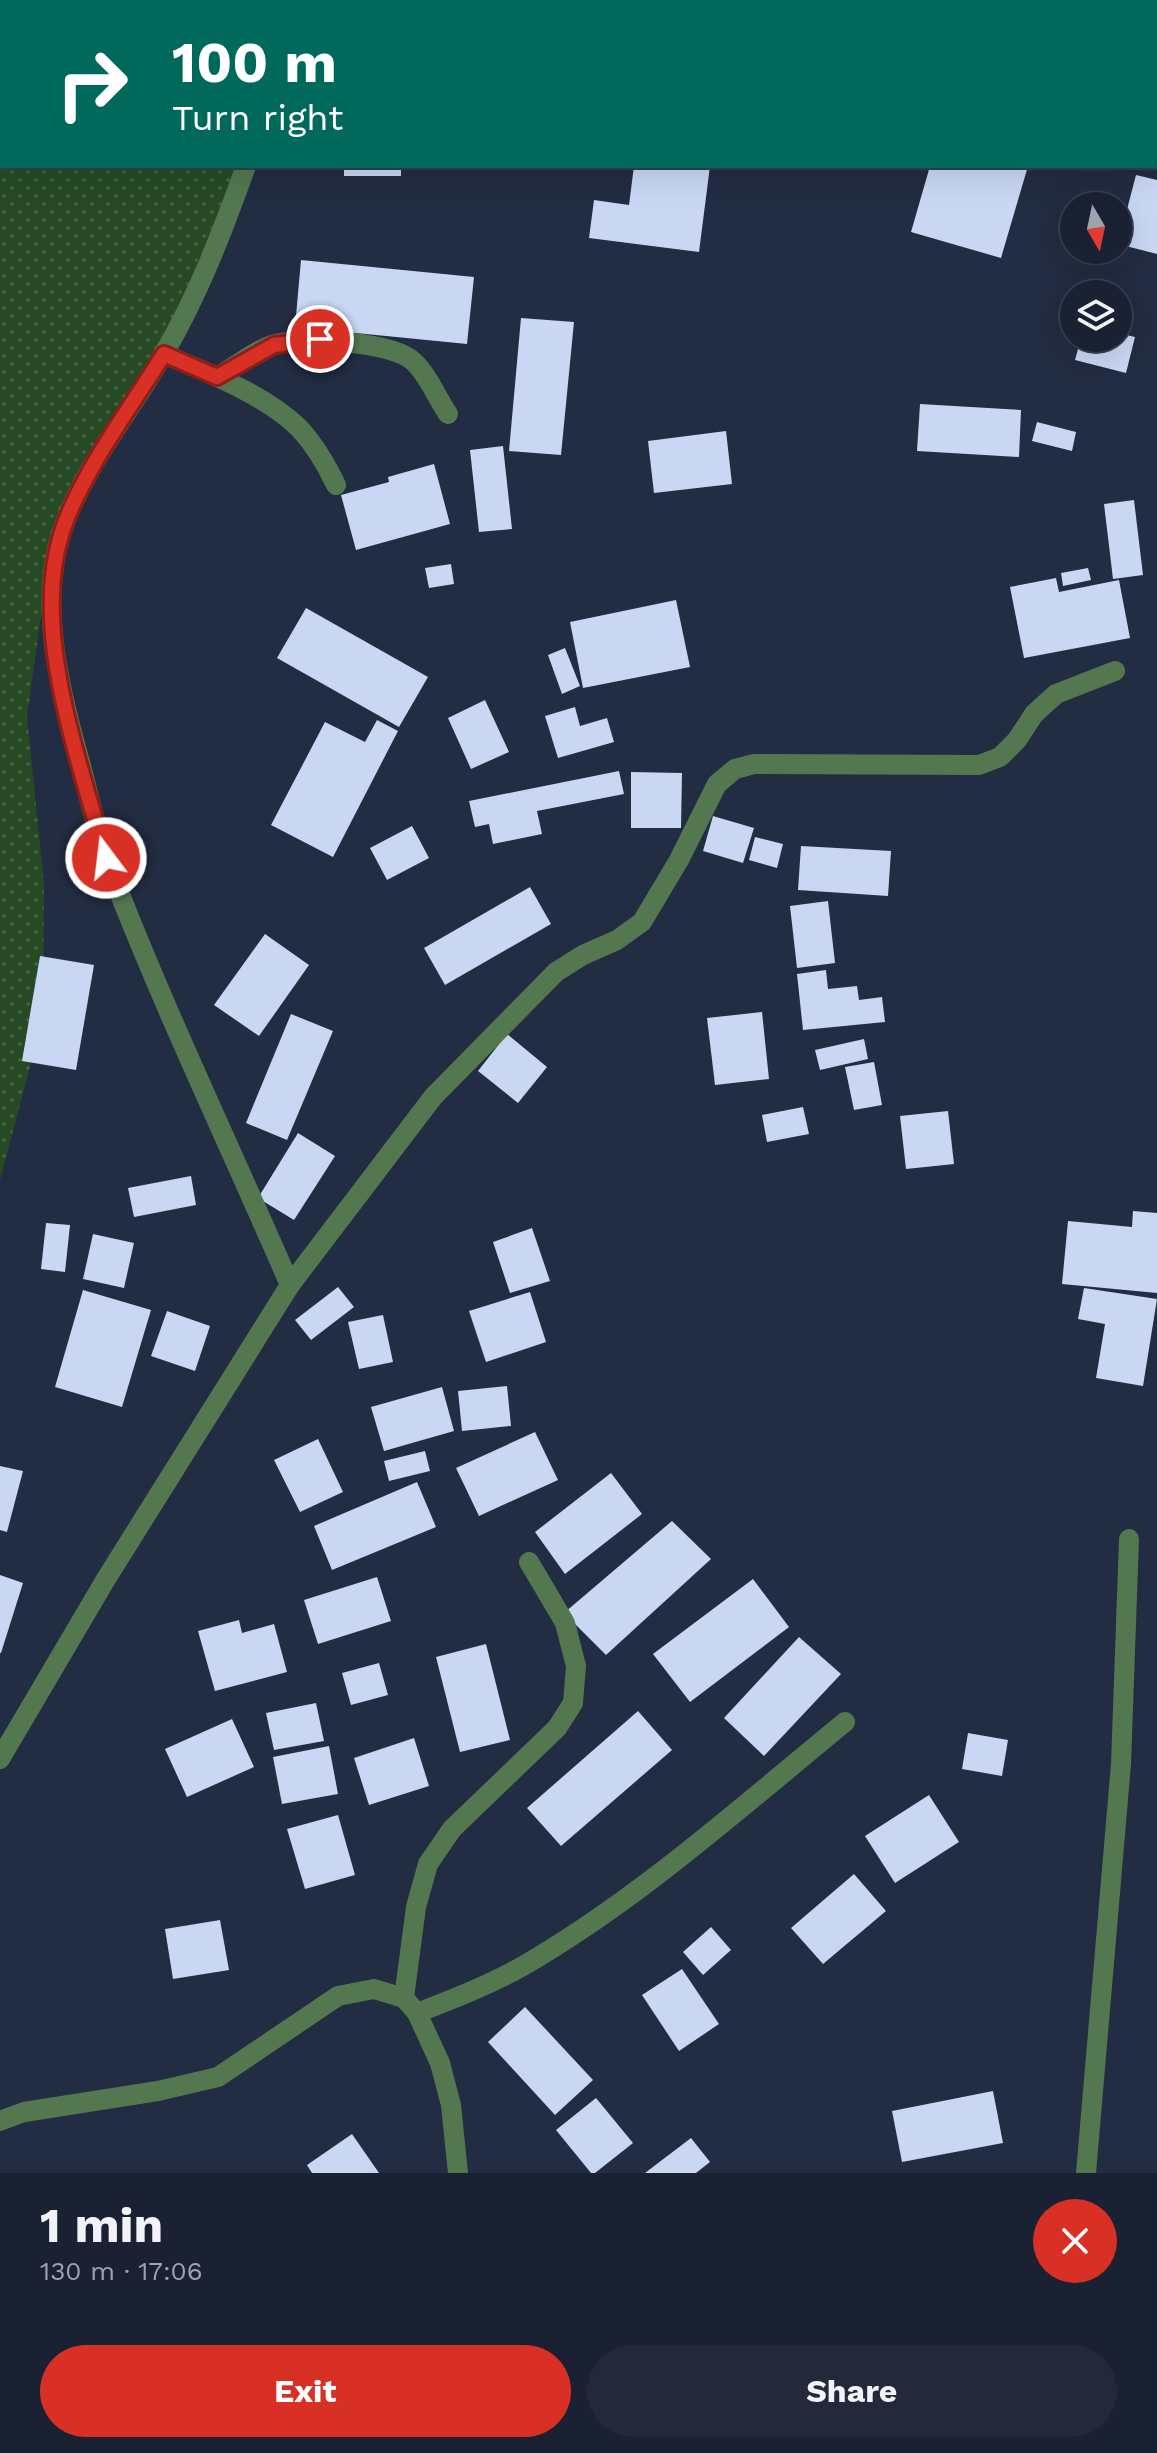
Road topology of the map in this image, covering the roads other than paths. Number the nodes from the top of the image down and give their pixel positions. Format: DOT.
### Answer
graph roads {
  1 [pos="245,168"];
  2 [pos="164,354"];
  3 [pos="217,377"];
  4 [pos="448,414"];
  5 [pos="336,485"];
  6 [pos="1115,671"];
  7 [pos="290,1285"];
  8 [pos="1129,1539"];
  9 [pos="529,1562"];
  10 [pos="845,1722"];
  11 [pos="0,1759"];
  12 [pos="410,2005"];
  13 [pos="0,2121"];
  14 [pos="458,2173"];
  15 [pos="1086,2173"];
  1 -- 2 [label="street"];
  2 -- 3 [label="street"];
  2 -- 7 [label="street"];
  3 -- 4 [label="street"];
  3 -- 5 [label="street"];
  6 -- 7 [label="street"];
  7 -- 11 [label="street"];
  8 -- 15 [label="street"];
  9 -- 12 [label="street"];
  10 -- 12 [label="street"];
  12 -- 13 [label="street"];
  12 -- 14 [label="street"];
}
